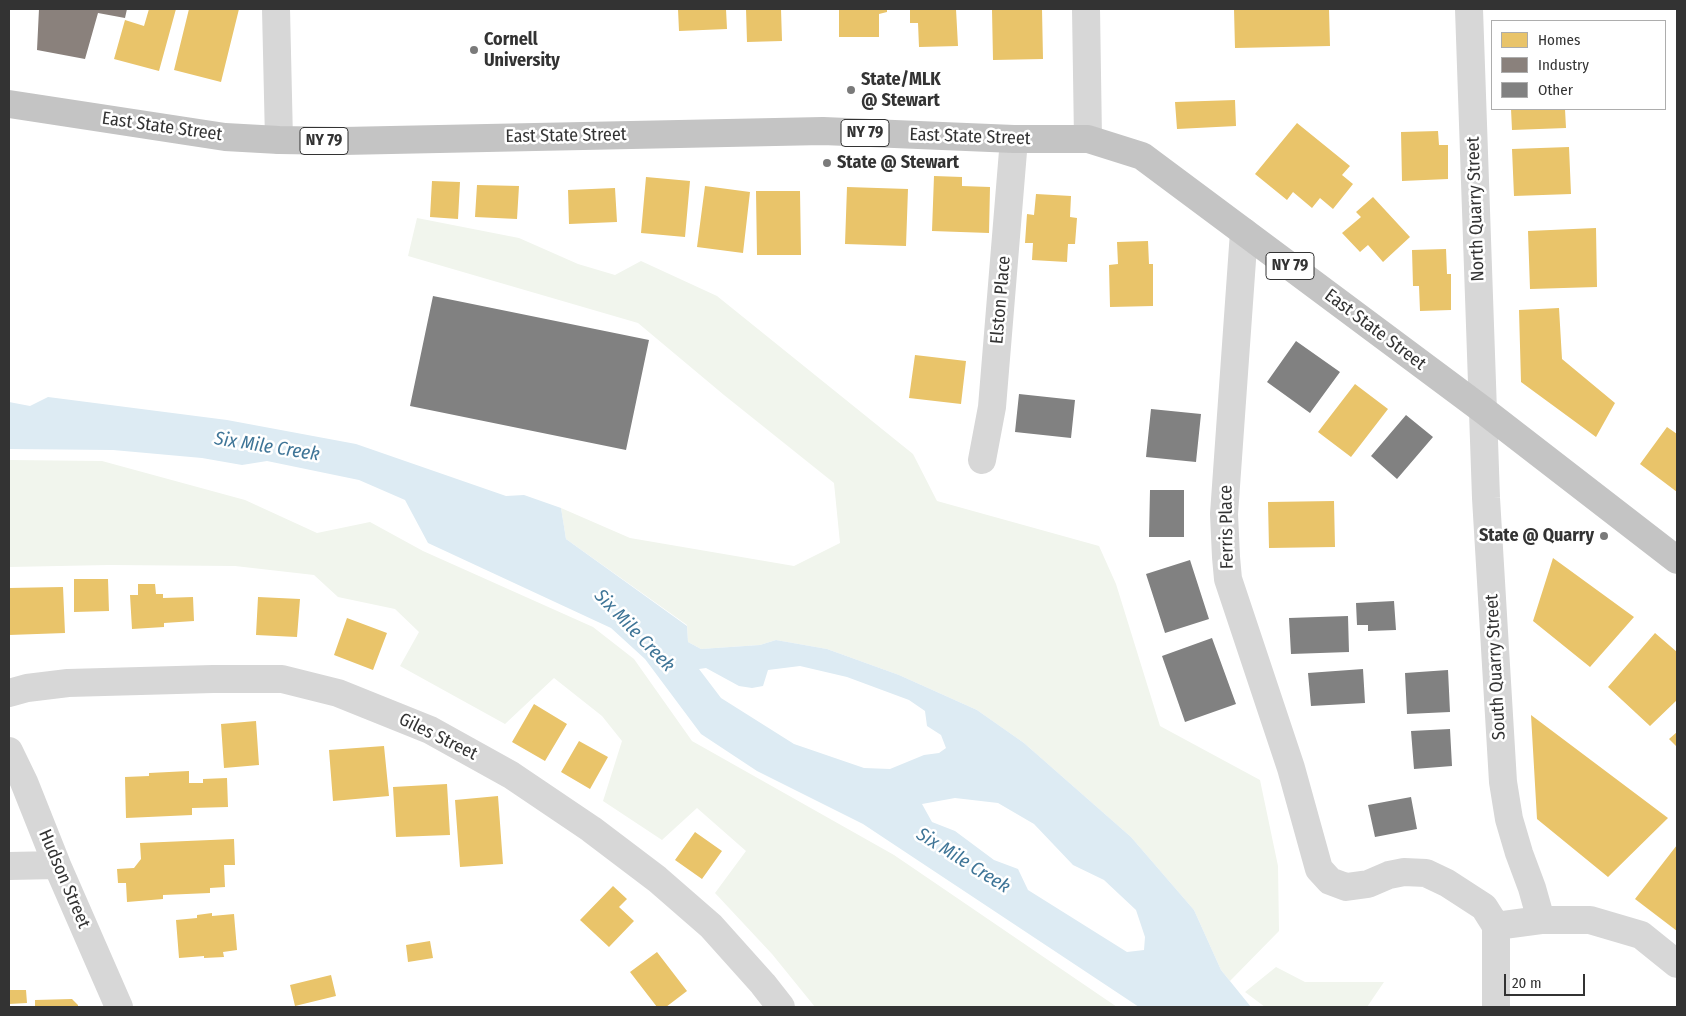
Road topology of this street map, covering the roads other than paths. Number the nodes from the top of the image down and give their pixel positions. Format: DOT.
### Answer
graph roads {
  1 [pos="276,9"];
  2 [pos="1086,9"];
  3 [pos="1469,9"];
  4 [pos="9,104"];
  5 [pos="1014,139"];
  6 [pos="279,140"];
  7 [pos="1088,140"];
  8 [pos="1244,232"];
  9 [pos="1483,410"];
  10 [pos="982,460"];
  11 [pos="1677,560"];
  12 [pos="9,694"];
  13 [pos="9,751"];
  14 [pos="57,864"];
  15 [pos="9,866"];
  16 [pos="1540,920"];
  17 [pos="1496,926"];
  18 [pos="1677,964"];
  19 [pos="119,1007"];
  20 [pos="781,1007"];
  21 [pos="1496,1007"];
  1 -- 6 [label="street"];
  2 -- 7 [label="street"];
  3 -- 9 [label="street, North Quarry Street"];
  4 -- 6 [label="highway, East State Street / NY 79"];
  5 -- 6 [label="highway, East State Street / NY 79"];
  5 -- 7 [label="highway, East State Street / NY 79"];
  5 -- 10 [label="street, Elston Place"];
  7 -- 8 [label="highway, East State Street / NY 79"];
  8 -- 9 [label="highway, East State Street / NY 79"];
  8 -- 17 [label="street, Ferris Place"];
  9 -- 11 [label="highway, East State Street / NY 79"];
  9 -- 16 [label="street, South Quarry Street"];
  12 -- 20 [label="street, Giles Street"];
  13 -- 14 [label="street, Hudson Street"];
  14 -- 15 [label="street"];
  14 -- 19 [label="street, Hudson Street"];
  16 -- 17 [label="street"];
  16 -- 18 [label="street"];
  17 -- 21 [label="street"];
}
